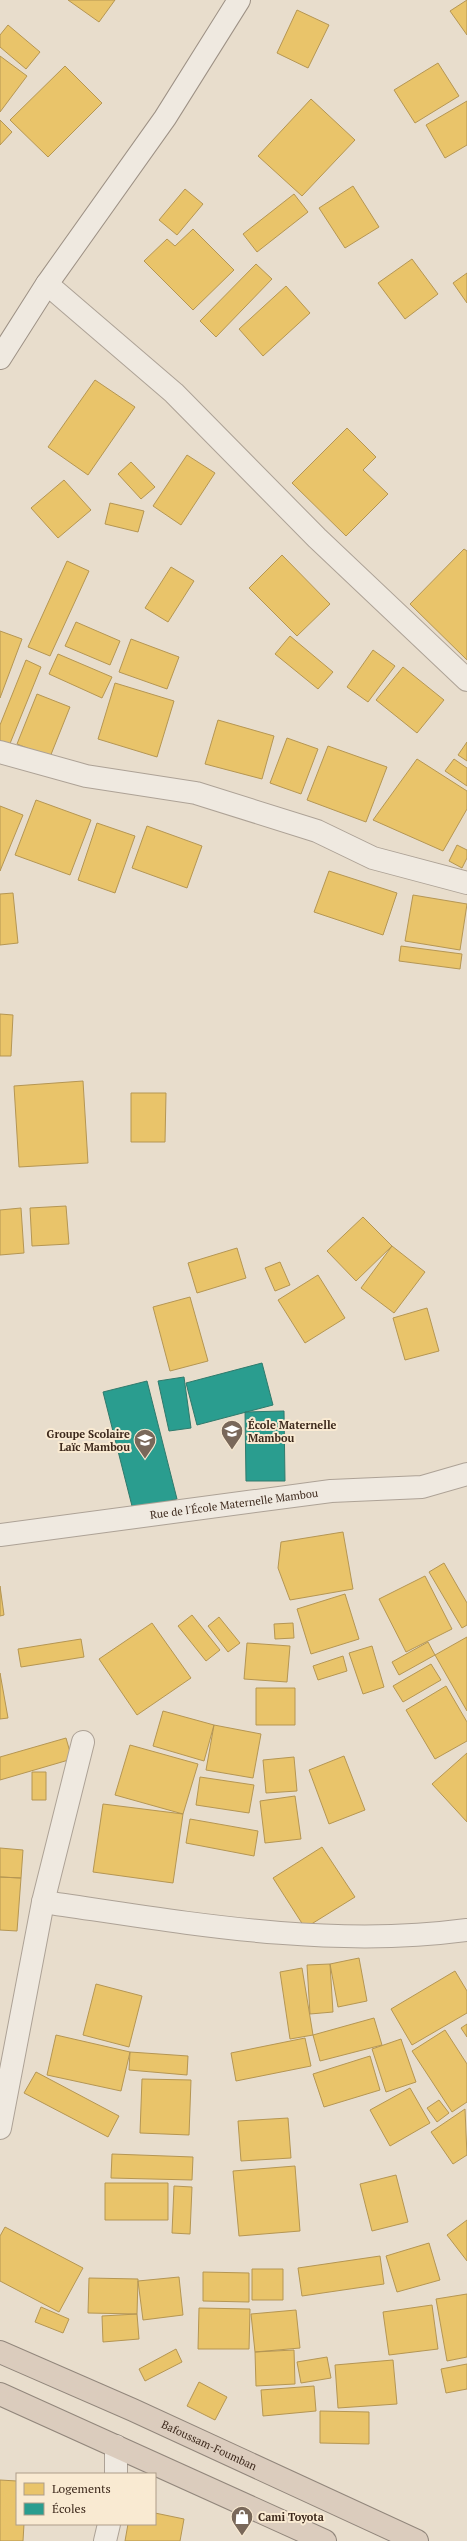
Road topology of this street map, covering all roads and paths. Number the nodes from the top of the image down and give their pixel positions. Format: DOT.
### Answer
graph roads {
  1 [pos="239,0"];
  2 [pos="47,284"];
  3 [pos="0,358"];
  4 [pos="467,680"];
  5 [pos="0,752"];
  6 [pos="467,883"];
  7 [pos="467,1474"];
  8 [pos="0,1535"];
  9 [pos="83,1742"];
  10 [pos="43,1902"];
  11 [pos="467,1930"];
  12 [pos="0,2128"];
  13 [pos="0,2352"];
  14 [pos="0,2394"];
  15 [pos="116,2446"];
  16 [pos="116,2473"];
  17 [pos="108,2525"];
  18 [pos="105,2541"];
  19 [pos="325,2541"];
  20 [pos="417,2541"];
  1 -- 2 [label="street"];
  2 -- 3 [label="street"];
  2 -- 4 [label="street"];
  5 -- 6 [label="street"];
  7 -- 8 [label="street, Rue de l'École Maternelle Mambou"];
  9 -- 10 [label="street"];
  10 -- 11 [label="street"];
  10 -- 12 [label="street"];
  13 -- 20 [label="highway, Bafoussam-Foumban"];
  14 -- 15 [label="highway"];
  15 -- 16 [label="street"];
  15 -- 19 [label="highway"];
  17 -- 18 [label="street"];
}
